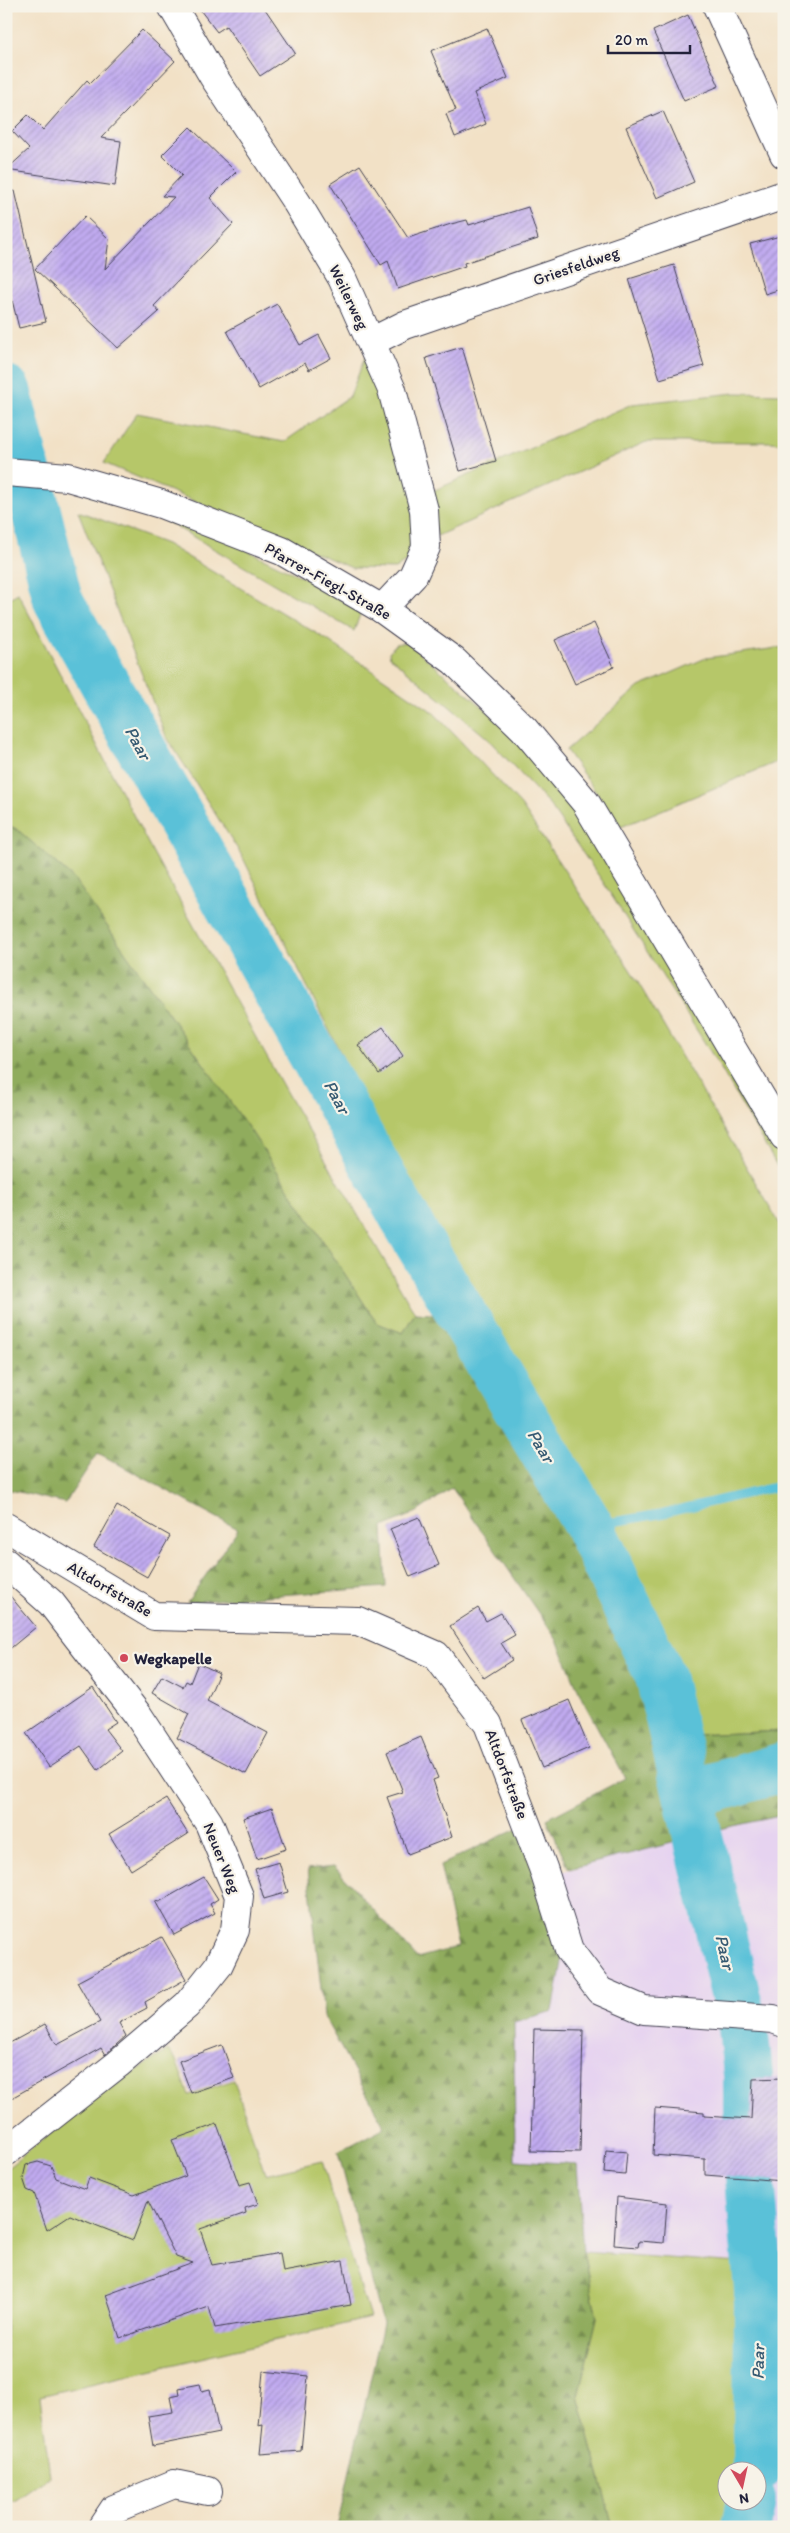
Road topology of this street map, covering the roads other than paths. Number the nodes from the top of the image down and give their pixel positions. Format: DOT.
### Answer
graph roads {
  1 [pos="172,6"];
  2 [pos="716,6"];
  3 [pos="784,154"];
  4 [pos="784,195"];
  5 [pos="371,342"];
  6 [pos="6,472"];
  7 [pos="382,609"];
  8 [pos="784,1136"];
  9 [pos="17,1534"];
  10 [pos="6,1563"];
  11 [pos="778,2021"];
  12 [pos="6,2152"];
  13 [pos="208,2491"];
  14 [pos="102,2527"];
  1 -- 5 [label="street, Weilerweg"];
  2 -- 3 [label="street"];
  4 -- 5 [label="street, Griesfeldweg"];
  5 -- 7 [label="street, Weilerweg"];
  6 -- 7 [label="street, Pfarrer-Fiegl-Straße"];
  7 -- 8 [label="street, Pfarrer-Fiegl-Straße"];
  9 -- 11 [label="street, Altdorfstraße"];
  10 -- 12 [label="street, Neuer Weg"];
  13 -- 14 [label="street"];
}
